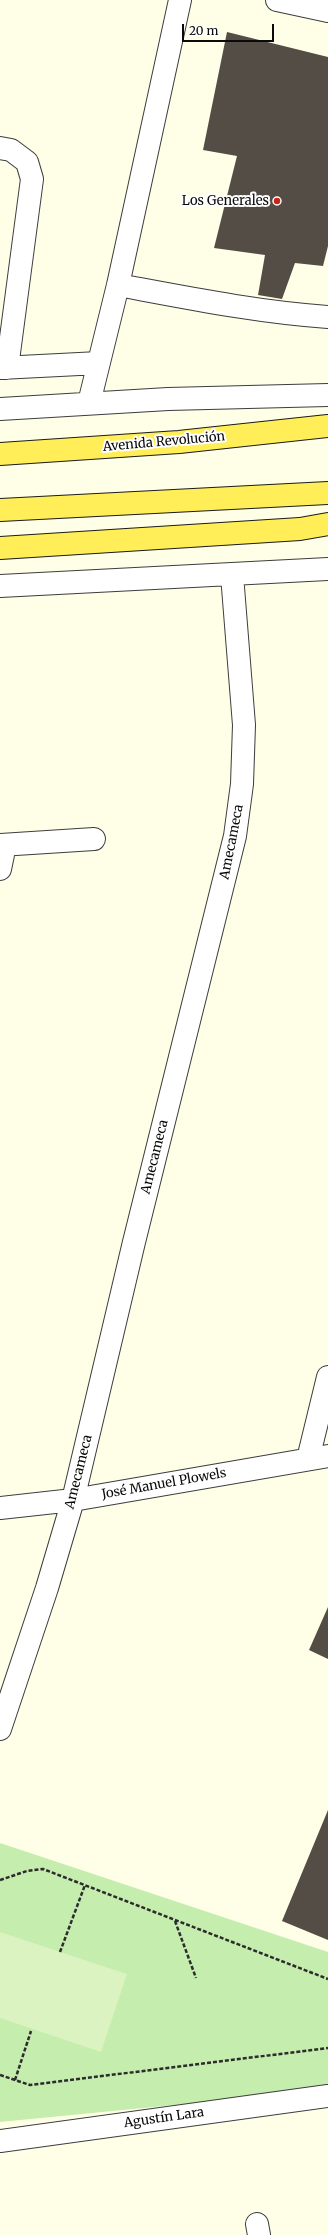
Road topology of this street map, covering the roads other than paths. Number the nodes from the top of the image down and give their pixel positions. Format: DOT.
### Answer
graph roads {
  1 [pos="180,0"];
  2 [pos="291,1"];
  3 [pos="328,11"];
  4 [pos="0,148"];
  5 [pos="118,285"];
  6 [pos="328,317"];
  7 [pos="99,363"];
  8 [pos="3,368"];
  9 [pos="328,395"];
  10 [pos="89,403"];
  11 [pos="0,409"];
  12 [pos="328,426"];
  13 [pos="0,454"];
  14 [pos="328,493"];
  15 [pos="0,510"];
  16 [pos="328,524"];
  17 [pos="0,548"];
  18 [pos="328,569"];
  19 [pos="232,575"];
  20 [pos="0,586"];
  21 [pos="94,839"];
  22 [pos="3,845"];
  23 [pos="0,869"];
  24 [pos="328,1377"];
  25 [pos="318,1457"];
  26 [pos="73,1500"];
  27 [pos="0,1508"];
  28 [pos="0,1729"];
  29 [pos="328,2096"];
  30 [pos="0,2141"];
  1 -- 5 [label="street"];
  2 -- 3 [label="street"];
  4 -- 8 [label="street"];
  5 -- 6 [label="street"];
  5 -- 7 [label="street"];
  7 -- 8 [label="street"];
  7 -- 10 [label="street"];
  9 -- 10 [label="street"];
  10 -- 11 [label="street"];
  12 -- 13 [label="main road, Avenida Revolución"];
  14 -- 15 [label="main road"];
  16 -- 17 [label="main road"];
  18 -- 19 [label="street"];
  19 -- 20 [label="street"];
  19 -- 26 [label="street, Amecameca"];
  21 -- 22 [label="street"];
  22 -- 23 [label="street"];
  24 -- 25 [label="street"];
  25 -- 26 [label="street, José Manuel Plowels"];
  26 -- 27 [label="street, José Manuel Plowels"];
  26 -- 28 [label="street, Amecameca"];
  29 -- 30 [label="street, Agustín Lara"];
}
